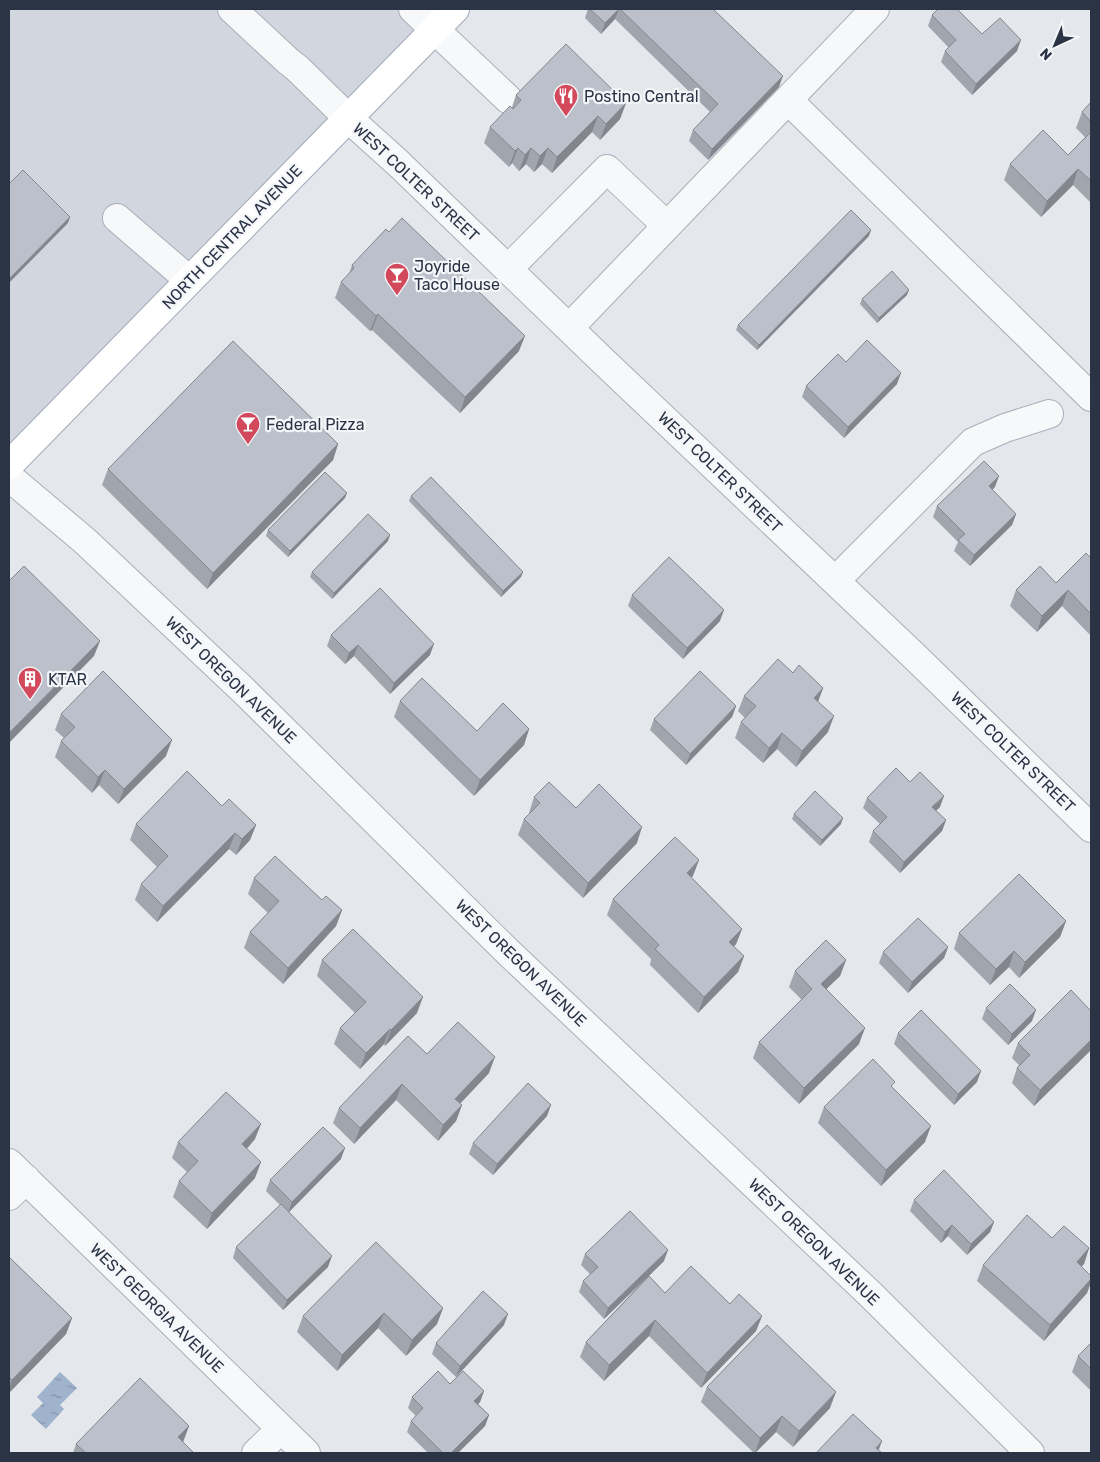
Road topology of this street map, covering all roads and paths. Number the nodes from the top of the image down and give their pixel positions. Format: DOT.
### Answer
graph roads {
  1 [pos="232,9"];
  2 [pos="413,9"];
  3 [pos="455,9"];
  4 [pos="874,9"];
  5 [pos="435,29"];
  6 [pos="508,99"];
  7 [pos="788,100"];
  8 [pos="348,118"];
  9 [pos="117,218"];
  10 [pos="667,226"];
  11 [pos="508,269"];
  12 [pos="189,280"];
  13 [pos="569,328"];
  14 [pos="1091,397"];
  15 [pos="1049,414"];
  16 [pos="9,465"];
  17 [pos="9,477"];
  18 [pos="835,581"];
  19 [pos="1091,828"];
  20 [pos="14,1180"];
  21 [pos="281,1429"];
  22 [pos="256,1453"];
  23 [pos="306,1453"];
  24 [pos="1030,1453"];
  1 -- 8 [label="street, WEST COLTER STREET"];
  2 -- 5 [label="street"];
  3 -- 5 [label="main road, NORTH CENTRAL AVENUE"];
  4 -- 7 [label="street"];
  5 -- 6 [label="street"];
  5 -- 8 [label="main road, NORTH CENTRAL AVENUE"];
  7 -- 10 [label="street"];
  7 -- 14 [label="street"];
  8 -- 11 [label="street, WEST COLTER STREET"];
  8 -- 12 [label="main road, NORTH CENTRAL AVENUE"];
  9 -- 12 [label="street"];
  10 -- 11 [label="street"];
  10 -- 13 [label="street"];
  11 -- 13 [label="street, WEST COLTER STREET"];
  12 -- 16 [label="main road, NORTH CENTRAL AVENUE"];
  13 -- 18 [label="street, WEST COLTER STREET"];
  15 -- 18 [label="street"];
  17 -- 24 [label="street, WEST OREGON AVENUE"];
  18 -- 19 [label="street, WEST COLTER STREET"];
  20 -- 21 [label="street, WEST GEORGIA AVENUE"];
  21 -- 22 [label="street"];
  21 -- 23 [label="street, WEST GEORGIA AVENUE"];
}
